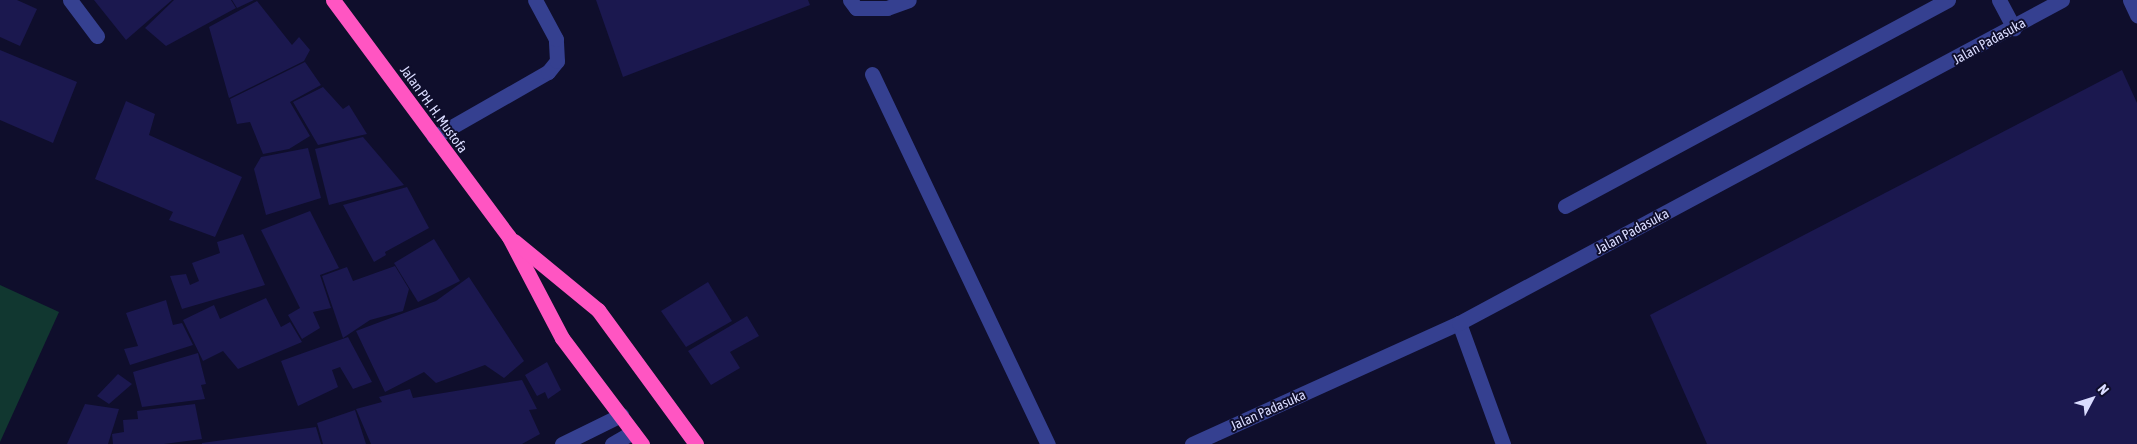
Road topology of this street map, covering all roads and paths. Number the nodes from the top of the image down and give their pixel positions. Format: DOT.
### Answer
graph roads {
  1 [pos="70,0"];
  2 [pos="333,0"];
  3 [pos="535,0"];
  4 [pos="850,0"];
  5 [pos="909,0"];
  6 [pos="1948,0"];
  7 [pos="2130,0"];
  8 [pos="2056,1"];
  9 [pos="2000,3"];
  10 [pos="2137,15"];
  11 [pos="2014,28"];
  12 [pos="97,36"];
  13 [pos="872,74"];
  14 [pos="434,138"];
  15 [pos="1565,206"];
  16 [pos="509,237"];
  17 [pos="1459,323"];
  18 [pos="621,415"];
  19 [pos="638,438"];
  20 [pos="562,444"];
  21 [pos="612,444"];
  22 [pos="696,444"];
  23 [pos="1048,444"];
  24 [pos="1192,444"];
  25 [pos="1503,444"];
  1 -- 12 [label="street"];
  2 -- 14 [label="highway, Jalan PH. H. Mustofa"];
  3 -- 14 [label="street"];
  4 -- 5 [label="street"];
  6 -- 15 [label="street"];
  7 -- 10 [label="street"];
  8 -- 11 [label="street, Jalan Padasuka"];
  9 -- 11 [label="street"];
  11 -- 17 [label="street, Jalan Padasuka"];
  13 -- 23 [label="street"];
  14 -- 16 [label="highway, Jalan PH. H. Mustofa"];
  16 -- 18 [label="highway, Jalan PH. H. Mustofa"];
  16 -- 22 [label="highway, Jalan PH. H. Mustofa"];
  17 -- 24 [label="street, Jalan Padasuka"];
  17 -- 25 [label="street"];
  18 -- 19 [label="highway, Jalan PH. H. Mustofa"];
  18 -- 20 [label="street"];
  19 -- 21 [label="street"];
}
